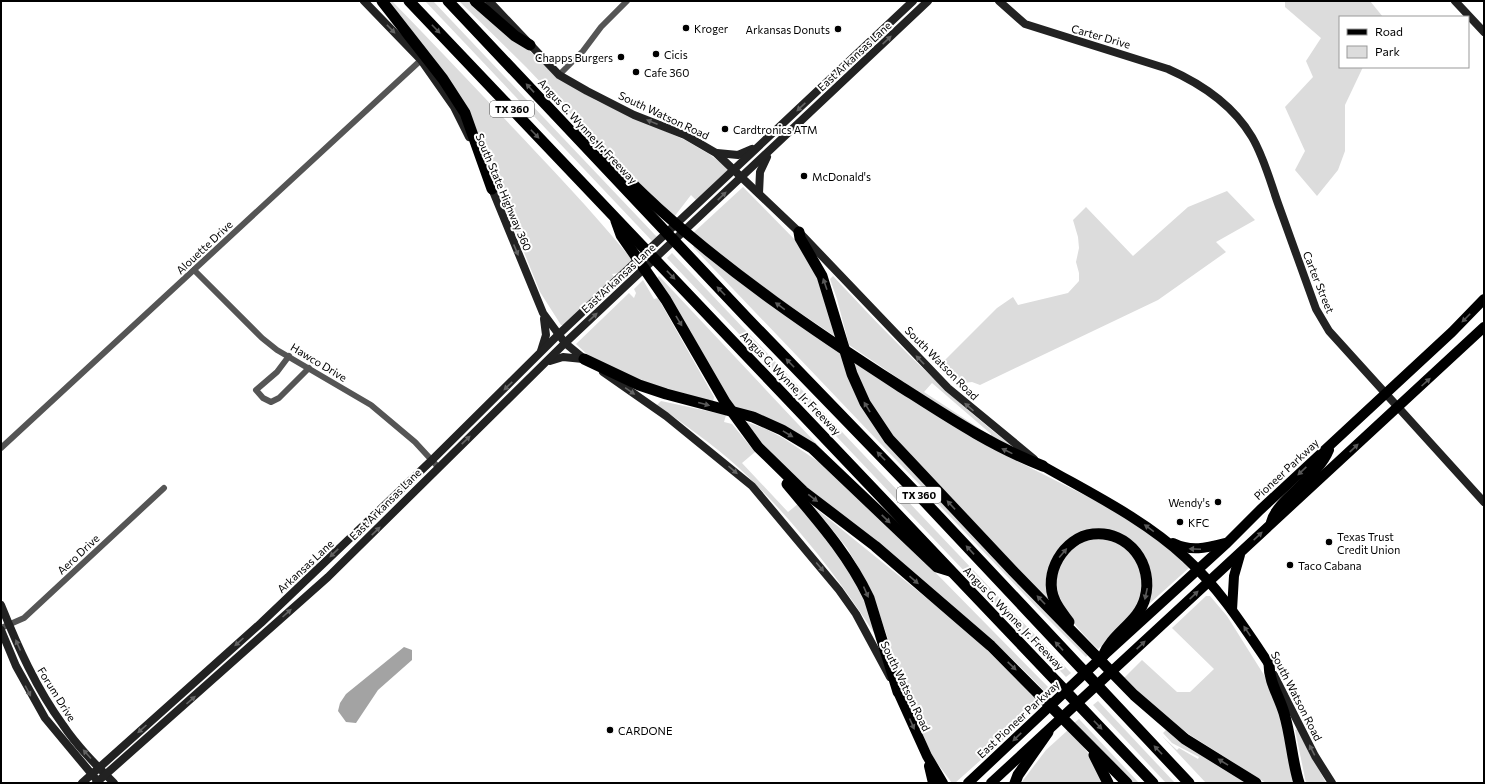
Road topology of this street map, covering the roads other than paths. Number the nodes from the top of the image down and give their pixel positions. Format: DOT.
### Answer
graph roads {
  1 [pos="364,1"];
  2 [pos="382,1"];
  3 [pos="409,1"];
  4 [pos="448,1"];
  5 [pos="475,1"];
  6 [pos="489,1"];
  7 [pos="627,1"];
  8 [pos="914,1"];
  9 [pos="928,1"];
  10 [pos="1000,1"];
  11 [pos="1455,1"];
  12 [pos="1484,32"];
  13 [pos="530,45"];
  14 [pos="420,60"];
  15 [pos="559,75"];
  16 [pos="1201,86"];
  17 [pos="566,127"];
  18 [pos="761,144"];
  19 [pos="773,148"];
  20 [pos="716,153"];
  21 [pos="734,169"];
  22 [pos="742,177"];
  23 [pos="492,189"];
  24 [pos="759,193"];
  25 [pos="615,217"];
  26 [pos="799,232"];
  27 [pos="194,270"];
  28 [pos="1484,299"];
  29 [pos="543,313"];
  30 [pos="1484,327"];
  31 [pos="558,335"];
  32 [pos="565,343"];
  33 [pos="289,356"];
  34 [pos="536,359"];
  35 [pos="584,359"];
  36 [pos="309,368"];
  37 [pos="540,369"];
  38 [pos="1385,394"];
  39 [pos="1397,408"];
  40 [pos="1331,444"];
  41 [pos="1,448"];
  42 [pos="432,460"];
  43 [pos="773,463"];
  44 [pos="1043,466"];
  45 [pos="438,467"];
  46 [pos="164,488"];
  47 [pos="1484,502"];
  48 [pos="1270,525"];
  49 [pos="1164,539"];
  50 [pos="1227,543"];
  51 [pos="1241,552"];
  52 [pos="1198,570"];
  53 [pos="952,572"];
  54 [pos="328,577"];
  55 [pos="1209,582"];
  56 [pos="1,605"];
  57 [pos="1232,610"];
  58 [pos="4,628"];
  59 [pos="1077,638"];
  60 [pos="1103,656"];
  61 [pos="1268,664"];
  62 [pos="898,692"];
  63 [pos="1048,732"];
  64 [pos="1087,742"];
  65 [pos="927,756"];
  66 [pos="99,768"];
  67 [pos="92,774"];
  68 [pos="106,774"];
  69 [pos="1187,780"];
  70 [pos="98,782"];
  71 [pos="82,783"];
  72 [pos="114,783"];
  73 [pos="933,783"];
  74 [pos="943,783"];
  75 [pos="968,783"];
  76 [pos="992,783"];
  77 [pos="1015,783"];
  78 [pos="1108,783"];
  79 [pos="1127,783"];
  80 [pos="1153,783"];
  81 [pos="1198,783"];
  82 [pos="1256,783"];
  83 [pos="1299,783"];
  84 [pos="1332,783"];
  1 -- 14 [label="main road, South State Highway 360, one-way"];
  2 -- 23 [label="highway"];
  3 -- 25 [label="highway, Angus G. Wynne, Jr. Freeway / TX 360, one-way"];
  17 -- 4 [label="highway, Angus G. Wynne, Jr. Freeway / TX 360, one-way"];
  5 -- 13 [label="highway"];
  6 -- 13 [label="main road, South Watson Road"];
  7 -- 15 [label="street"];
  8 -- 18 [label="main road, East Arkansas Lane, one-way"];
  19 -- 9 [label="main road, East Arkansas Lane, one-way"];
  10 -- 16 [label="main road, Carter Drive"];
  11 -- 12 [label="main road"];
  13 -- 15 [label="main road, South Watson Road"];
  14 -- 23 [label="main road, South State Highway 360"];
  14 -- 27 [label="street, Alouette Drive"];
  20 -- 15 [label="main road, South Watson Road, one-way"];
  16 -- 38 [label="main road, Carter Street"];
  44 -- 17 [label="highway, one-way"];
  69 -- 17 [label="highway, Angus G. Wynne, Jr. Freeway / TX 360, one-way"];
  18 -- 20 [label="main road"];
  18 -- 21 [label="main road, East Arkansas Lane"];
  19 -- 22 [label="main road, East Arkansas Lane"];
  19 -- 24 [label="main road"];
  20 -- 21 [label="main road, South Watson Road"];
  21 -- 22 [label="main road, South Watson Road"];
  21 -- 31 [label="main road, East Arkansas Lane"];
  22 -- 24 [label="main road, South Watson Road"];
  32 -- 22 [label="main road, East Arkansas Lane, one-way"];
  23 -- 29 [label="main road, South State Highway 360, one-way"];
  24 -- 26 [label="main road, South Watson Road"];
  25 -- 43 [label="highway, one-way"];
  25 -- 53 [label="highway, Angus G. Wynne, Jr. Freeway / TX 360, one-way"];
  44 -- 26 [label="main road, South Watson Road, one-way"];
  59 -- 26 [label="highway, one-way"];
  27 -- 33 [label="street, Hawco Drive"];
  27 -- 41 [label="street, Alouette Drive"];
  28 -- 38 [label="main road, Pioneer Parkway, one-way"];
  29 -- 31 [label="main road, South State Highway 360"];
  29 -- 34 [label="main road"];
  39 -- 30 [label="main road, one-way"];
  31 -- 32 [label="main road, South State Highway 360"];
  31 -- 34 [label="main road, East Arkansas Lane"];
  32 -- 35 [label="main road, South Watson Road"];
  32 -- 37 [label="main road, East Arkansas Lane"];
  33 -- 36 [label="street, Hawco Drive"];
  33 -- 36 [label="street"];
  34 -- 42 [label="main road, Arkansas Lane, one-way"];
  35 -- 37 [label="main road"];
  35 -- 53 [label="highway, one-way"];
  35 -- 62 [label="main road, South Watson Road, one-way"];
  36 -- 42 [label="street, Hawco Drive"];
  45 -- 37 [label="main road, East Arkansas Lane, one-way"];
  38 -- 39 [label="main road, Carter Street"];
  38 -- 40 [label="main road, Pioneer Parkway"];
  39 -- 47 [label="main road, Carter Street"];
  48 -- 39 [label="main road, one-way"];
  40 -- 48 [label="main road"];
  40 -- 50 [label="main road, Pioneer Parkway, one-way"];
  42 -- 45 [label="street, Hawco Drive"];
  42 -- 66 [label="main road, Arkansas Lane, one-way"];
  43 -- 62 [label="highway, one-way"];
  43 -- 64 [label="highway, one-way"];
  49 -- 44 [label="main road, South Watson Road, one-way"];
  54 -- 45 [label="main road, East Arkansas Lane, one-way"];
  46 -- 58 [label="street, Aero Drive"];
  51 -- 48 [label="main road, one-way"];
  50 -- 49 [label="main road, one-way"];
  49 -- 52 [label="main road, South Watson Road"];
  50 -- 52 [label="main road, Pioneer Parkway"];
  51 -- 55 [label="main road"];
  51 -- 57 [label="main road"];
  52 -- 55 [label="main road, South Watson Road"];
  52 -- 60 [label="main road, Pioneer Parkway"];
  53 -- 80 [label="highway, Angus G. Wynne, Jr. Freeway / TX 360, one-way"];
  68 -- 54 [label="main road, Arkansas Lane, one-way"];
  55 -- 57 [label="main road, South Watson Road"];
  63 -- 55 [label="main road, one-way"];
  56 -- 58 [label="main road, Forum Drive"];
  61 -- 57 [label="main road, South Watson Road, one-way"];
  66 -- 58 [label="main road, Forum Drive, one-way"];
  58 -- 67 [label="main road, Forum Drive, one-way"];
  59 -- 60 [label="highway, one-way"];
  82 -- 59 [label="highway, one-way"];
  60 -- 75 [label="main road, East Pioneer Parkway, one-way"];
  61 -- 83 [label="highway"];
  84 -- 61 [label="main road, South Watson Road, one-way"];
  62 -- 65 [label="main road, South Watson Road, one-way"];
  63 -- 76 [label="main road"];
  63 -- 77 [label="highway"];
  64 -- 78 [label="highway"];
  64 -- 79 [label="highway"];
  65 -- 73 [label="main road"];
  65 -- 74 [label="main road, South Watson Road"];
  66 -- 67 [label="main road, Arkansas Lane"];
  66 -- 68 [label="main road, Forum Drive"];
  67 -- 70 [label="main road, Forum Drive"];
  67 -- 71 [label="main road, Arkansas Lane"];
  68 -- 70 [label="main road, Arkansas Lane"];
  68 -- 72 [label="main road, Forum Drive"];
  69 -- 81 [label="highway"];
}
